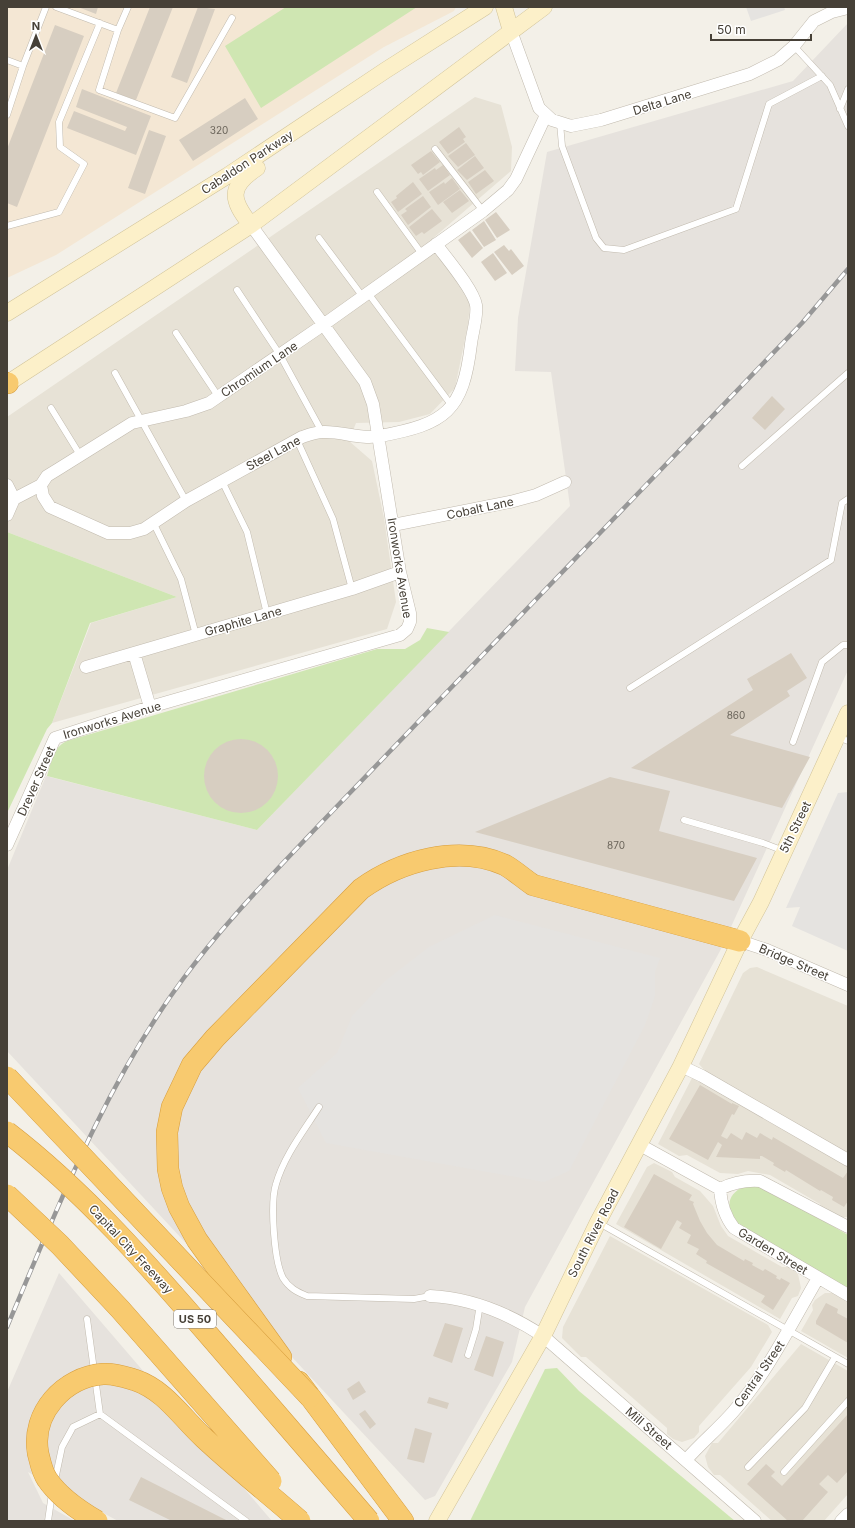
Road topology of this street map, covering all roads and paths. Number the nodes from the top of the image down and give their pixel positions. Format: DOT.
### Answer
graph roads {
  1 [pos="46,7"];
  2 [pos="56,7"];
  3 [pos="128,7"];
  4 [pos="485,7"];
  5 [pos="504,7"];
  6 [pos="544,7"];
  7 [pos="848,8"];
  8 [pos="833,10"];
  9 [pos="232,18"];
  10 [pos="100,23"];
  11 [pos="118,30"];
  12 [pos="511,31"];
  13 [pos="794,46"];
  14 [pos="7,60"];
  15 [pos="23,66"];
  16 [pos="822,76"];
  17 [pos="848,89"];
  18 [pos="840,109"];
  19 [pos="7,115"];
  20 [pos="546,115"];
  21 [pos="317,116"];
  22 [pos="560,123"];
  23 [pos="848,126"];
  24 [pos="435,149"];
  25 [pos="377,192"];
  26 [pos="483,210"];
  27 [pos="251,225"];
  28 [pos="7,226"];
  29 [pos="320,238"];
  30 [pos="436,244"];
  31 [pos="422,254"];
  32 [pos="237,290"];
  33 [pos="366,295"];
  34 [pos="7,313"];
  35 [pos="323,325"];
  36 [pos="176,332"];
  37 [pos="280,355"];
  38 [pos="115,373"];
  39 [pos="848,373"];
  40 [pos="7,383"];
  41 [pos="218,396"];
  42 [pos="453,407"];
  43 [pos="51,408"];
  44 [pos="141,421"];
  45 [pos="322,432"];
  46 [pos="378,437"];
  47 [pos="297,440"];
  48 [pos="80,454"];
  49 [pos="742,466"];
  50 [pos="222,481"];
  51 [pos="565,482"];
  52 [pos="7,485"];
  53 [pos="41,485"];
  54 [pos="848,498"];
  55 [pos="14,499"];
  56 [pos="186,501"];
  57 [pos="7,514"];
  58 [pos="153,522"];
  59 [pos="393,525"];
  60 [pos="400,572"];
  61 [pos="352,589"];
  62 [pos="267,614"];
  63 [pos="196,635"];
  64 [pos="848,645"];
  65 [pos="134,653"];
  66 [pos="86,667"];
  67 [pos="630,688"];
  68 [pos="150,707"];
  69 [pos="848,713"];
  70 [pos="55,738"];
  71 [pos="843,739"];
  72 [pos="793,742"];
  73 [pos="684,820"];
  74 [pos="7,846"];
  75 [pos="784,851"];
  76 [pos="740,940"];
  77 [pos="848,985"];
  78 [pos="681,1066"];
  79 [pos="7,1077"];
  80 [pos="320,1107"];
  81 [pos="7,1132"];
  82 [pos="640,1145"];
  83 [pos="848,1160"];
  84 [pos="720,1189"];
  85 [pos="7,1195"];
  86 [pos="598,1222"];
  87 [pos="848,1227"];
  88 [pos="818,1278"];
  89 [pos="848,1295"];
  90 [pos="430,1296"];
  91 [pos="480,1304"];
  92 [pos="87,1318"];
  93 [pos="789,1331"];
  94 [pos="543,1336"];
  95 [pos="468,1355"];
  96 [pos="835,1357"];
  97 [pos="848,1364"];
  98 [pos="310,1397"];
  99 [pos="848,1401"];
  100 [pos="100,1414"];
  101 [pos="686,1460"];
  102 [pos="748,1467"];
  103 [pos="784,1472"];
  104 [pos="848,1514"];
  105 [pos="48,1521"];
  106 [pos="97,1521"];
  107 [pos="246,1521"];
  108 [pos="300,1521"];
  109 [pos="305,1521"];
  110 [pos="369,1521"];
  111 [pos="403,1521"];
  112 [pos="437,1521"];
  113 [pos="755,1521"];
  114 [pos="841,1521"];
  1 -- 15 [label="lane"];
  2 -- 10 [label="lane"];
  3 -- 11 [label="lane"];
  4 -- 21 [label="main road, Cabaldon Parkway"];
  5 -- 12 [label="main road"];
  6 -- 12 [label="main road"];
  7 -- 8 [label="street, Delta Lane"];
  8 -- 13 [label="street, Delta Lane"];
  9 -- 11 [label="lane"];
  10 -- 11 [label="lane"];
  10 -- 28 [label="lane"];
  12 -- 20 [label="street, Delta Lane"];
  12 -- 27 [label="main road"];
  13 -- 16 [label="lane"];
  13 -- 22 [label="street, Delta Lane"];
  14 -- 15 [label="lane"];
  15 -- 19 [label="lane"];
  16 -- 18 [label="lane"];
  16 -- 22 [label="lane"];
  17 -- 18 [label="lane"];
  18 -- 23 [label="lane"];
  20 -- 22 [label="street, Delta Lane"];
  20 -- 26 [label="street, Chromium Lane"];
  21 -- 27 [label="main road"];
  21 -- 34 [label="main road, Cabaldon Parkway"];
  24 -- 26 [label="lane"];
  25 -- 31 [label="lane"];
  26 -- 30 [label="street, Chromium Lane"];
  27 -- 35 [label="street, Ironworks Avenue"];
  27 -- 40 [label="main road"];
  29 -- 33 [label="lane"];
  30 -- 31 [label="street, Chromium Lane"];
  30 -- 42 [label="street, Steel Lane"];
  31 -- 33 [label="street, Chromium Lane"];
  32 -- 37 [label="lane"];
  33 -- 35 [label="street, Chromium Lane"];
  33 -- 42 [label="lane"];
  35 -- 37 [label="street, Chromium Lane"];
  35 -- 46 [label="street, Ironworks Avenue"];
  36 -- 41 [label="lane"];
  37 -- 41 [label="street, Chromium Lane"];
  37 -- 45 [label="lane"];
  38 -- 44 [label="lane"];
  39 -- 49 [label="lane"];
  41 -- 44 [label="street, Chromium Lane"];
  42 -- 46 [label="street, Steel Lane"];
  43 -- 48 [label="lane"];
  44 -- 48 [label="street, Chromium Lane"];
  44 -- 56 [label="lane"];
  45 -- 46 [label="street, Steel Lane"];
  45 -- 47 [label="street, Steel Lane"];
  46 -- 59 [label="street, Ironworks Avenue"];
  47 -- 50 [label="street, Steel Lane"];
  47 -- 61 [label="lane"];
  48 -- 53 [label="street, Chromium Lane"];
  50 -- 56 [label="street, Steel Lane"];
  50 -- 62 [label="lane"];
  51 -- 59 [label="street, Cobalt Lane"];
  52 -- 55 [label="street"];
  53 -- 55 [label="street, Chromium Lane"];
  53 -- 58 [label="street, Steel Lane"];
  54 -- 67 [label="lane"];
  55 -- 57 [label="street"];
  56 -- 58 [label="street, Steel Lane"];
  58 -- 63 [label="lane"];
  59 -- 60 [label="street, Ironworks Avenue"];
  60 -- 61 [label="street, Graphite Lane"];
  60 -- 68 [label="street, Ironworks Avenue"];
  61 -- 62 [label="street, Graphite Lane"];
  62 -- 63 [label="street, Graphite Lane"];
  63 -- 65 [label="street, Graphite Lane"];
  64 -- 72 [label="lane"];
  65 -- 66 [label="street, Graphite Lane"];
  65 -- 68 [label="street"];
  68 -- 70 [label="street, Ironworks Avenue"];
  69 -- 71 [label="main road, 5th Street"];
  70 -- 74 [label="street, Drever Street"];
  71 -- 75 [label="main road, 5th Street"];
  73 -- 75 [label="lane"];
  75 -- 76 [label="main road, 5th Street"];
  76 -- 77 [label="street, Bridge Street"];
  76 -- 78 [label="main road, South River Road"];
  76 -- 98 [label="highway, bridge"];
  78 -- 82 [label="main road, South River Road"];
  78 -- 83 [label="street"];
  79 -- 98 [label="highway, bridge"];
  80 -- 90 [label="lane"];
  81 -- 110 [label="highway, Capital City Freeway / US 50, bridge"];
  82 -- 84 [label="street"];
  82 -- 86 [label="main road, South River Road"];
  84 -- 87 [label="street"];
  84 -- 88 [label="street, Garden Street"];
  85 -- 109 [label="highway, bridge"];
  86 -- 93 [label="lane"];
  86 -- 94 [label="main road, South River Road"];
  88 -- 89 [label="street, Garden Street"];
  88 -- 93 [label="street, Central Street"];
  90 -- 91 [label="street, Mill Street"];
  91 -- 94 [label="street, Mill Street"];
  91 -- 95 [label="lane"];
  92 -- 100 [label="lane"];
  93 -- 96 [label="lane"];
  93 -- 101 [label="street, Central Street"];
  94 -- 101 [label="street, Mill Street"];
  94 -- 112 [label="main road, South River Road"];
  96 -- 97 [label="lane"];
  96 -- 102 [label="lane"];
  98 -- 111 [label="highway"];
  99 -- 103 [label="lane"];
  100 -- 105 [label="lane"];
  100 -- 107 [label="lane"];
  101 -- 113 [label="street, Mill Street"];
  104 -- 114 [label="street"];
  106 -- 108 [label="highway, bridge"];
}
